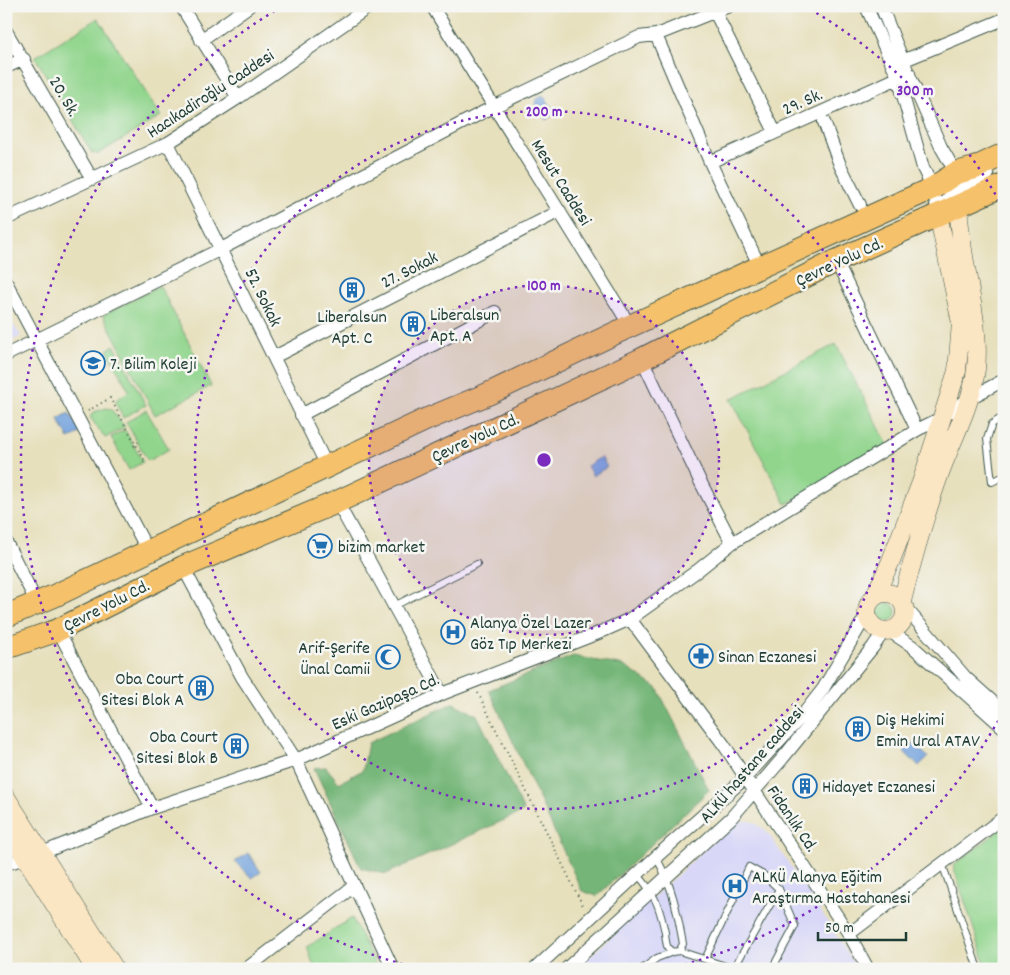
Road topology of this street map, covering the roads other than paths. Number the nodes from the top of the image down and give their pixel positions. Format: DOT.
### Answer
graph roads {
  1 [pos="181,6"];
  2 [pos="250,6"];
  3 [pos="370,6"];
  4 [pos="432,6"];
  5 [pos="729,6"];
  6 [pos="866,6"];
  7 [pos="881,6"];
  8 [pos="714,9"];
  9 [pos="1004,19"];
  10 [pos="6,31"];
  11 [pos="656,35"];
  12 [pos="201,40"];
  13 [pos="24,59"];
  14 [pos="6,68"];
  15 [pos="901,69"];
  16 [pos="238,98"];
  17 [pos="493,107"];
  18 [pos="824,122"];
  19 [pos="774,132"];
  20 [pos="168,143"];
  21 [pos="1004,154"];
  22 [pos="710,162"];
  23 [pos="1004,167"];
  24 [pos="92,179"];
  25 [pos="1004,185"];
  26 [pos="932,188"];
  27 [pos="952,196"];
  28 [pos="860,205"];
  29 [pos="560,211"];
  30 [pos="6,219"];
  31 [pos="221,248"];
  32 [pos="836,261"];
  33 [pos="760,267"];
  34 [pos="6,282"];
  35 [pos="495,312"];
  36 [pos="630,326"];
  37 [pos="37,339"];
  38 [pos="6,354"];
  39 [pos="274,357"];
  40 [pos="642,358"];
  41 [pos="1004,380"];
  42 [pos="968,400"];
  43 [pos="301,415"];
  44 [pos="1004,416"];
  45 [pos="943,417"];
  46 [pos="918,430"];
  47 [pos="327,466"];
  48 [pos="1004,476"];
  49 [pos="337,502"];
  50 [pos="6,542"];
  51 [pos="732,543"];
  52 [pos="148,551"];
  53 [pos="477,564"];
  54 [pos="183,567"];
  55 [pos="874,597"];
  56 [pos="37,603"];
  57 [pos="903,603"];
  58 [pos="394,606"];
  59 [pos="867,614"];
  60 [pos="6,616"];
  61 [pos="630,619"];
  62 [pos="58,630"];
  63 [pos="886,631"];
  64 [pos="6,648"];
  65 [pos="442,694"];
  66 [pos="1004,712"];
  67 [pos="1004,728"];
  68 [pos="296,760"];
  69 [pos="745,778"];
  70 [pos="755,792"];
  71 [pos="6,797"];
  72 [pos="152,808"];
  73 [pos="1004,817"];
  74 [pos="6,827"];
  75 [pos="34,856"];
  76 [pos="656,857"];
  77 [pos="942,863"];
  78 [pos="6,864"];
  79 [pos="638,875"];
  80 [pos="667,877"];
  81 [pos="354,886"];
  82 [pos="779,889"];
  83 [pos="652,891"];
  84 [pos="849,934"];
  85 [pos="676,952"];
  86 [pos="705,959"];
  87 [pos="735,968"];
  88 [pos="95,969"];
  89 [pos="115,969"];
  90 [pos="246,969"];
  91 [pos="393,969"];
  92 [pos="535,969"];
  93 [pos="566,969"];
  94 [pos="642,969"];
  95 [pos="772,969"];
  96 [pos="868,969"];
  97 [pos="978,969"];
  1 -- 12 [label="street"];
  2 -- 12 [label="street"];
  3 -- 16 [label="street, Hacıkadiroğlu Caddesi"];
  4 -- 17 [label="street, Mesut Caddesi"];
  5 -- 8 [label="street"];
  6 -- 15 [label="street"];
  7 -- 15 [label="street"];
  8 -- 11 [label="street"];
  8 -- 19 [label="street"];
  9 -- 15 [label="street, 29. Sk."];
  10 -- 13 [label="street, 20. Sk."];
  11 -- 17 [label="street"];
  11 -- 22 [label="street"];
  12 -- 16 [label="street"];
  13 -- 14 [label="street"];
  13 -- 24 [label="street, 20. Sk."];
  15 -- 19 [label="street, 29. Sk."];
  15 -- 26 [label="street"];
  15 -- 27 [label="street"];
  16 -- 20 [label="street, Hacıkadiroğlu Caddesi"];
  17 -- 29 [label="street, Mesut Caddesi"];
  17 -- 31 [label="street"];
  18 -- 28 [label="street"];
  19 -- 22 [label="street, 29. Sk."];
  20 -- 24 [label="street, Hacıkadiroğlu Caddesi"];
  20 -- 31 [label="street, 52. Sokak"];
  21 -- 27 [label="highway"];
  22 -- 33 [label="street"];
  23 -- 27 [label="street"];
  24 -- 30 [label="street, Hacıkadiroğlu Caddesi"];
  25 -- 27 [label="highway"];
  26 -- 27 [label="highway, Çevre Yolu Cd."];
  26 -- 33 [label="highway, Çevre Yolu Cd."];
  27 -- 32 [label="highway, Çevre Yolu Cd."];
  27 -- 42 [label="street"];
  27 -- 45 [label="street"];
  29 -- 36 [label="street, Mesut Caddesi"];
  29 -- 39 [label="street, 27. Sokak"];
  31 -- 37 [label="street"];
  31 -- 39 [label="street, 52. Sokak"];
  32 -- 40 [label="highway, Çevre Yolu Cd."];
  32 -- 46 [label="street"];
  33 -- 36 [label="highway, Çevre Yolu Cd."];
  34 -- 37 [label="street"];
  35 -- 43 [label="street"];
  36 -- 47 [label="highway, Çevre Yolu Cd."];
  37 -- 38 [label="street"];
  37 -- 52 [label="street"];
  39 -- 43 [label="street, 52. Sokak"];
  40 -- 49 [label="highway, Çevre Yolu Cd."];
  40 -- 51 [label="street"];
  41 -- 42 [label="street, Eski Gazipaşa Cd."];
  42 -- 45 [label="street, Eski Gazipaşa Cd."];
  42 -- 57 [label="street"];
  43 -- 47 [label="street, 52. Sokak"];
  44 -- 48 [label="lane"];
  45 -- 46 [label="street, Eski Gazipaşa Cd."];
  45 -- 55 [label="street"];
  46 -- 51 [label="street, Eski Gazipaşa Cd."];
  47 -- 52 [label="highway, Çevre Yolu Cd."];
  49 -- 54 [label="highway, Çevre Yolu Cd."];
  49 -- 58 [label="street"];
  50 -- 56 [label="street"];
  51 -- 61 [label="street, Eski Gazipaşa Cd."];
  52 -- 56 [label="highway, Çevre Yolu Cd."];
  53 -- 58 [label="lane"];
  54 -- 62 [label="highway, Çevre Yolu Cd."];
  54 -- 68 [label="street"];
  55 -- 57 [label="street"];
  55 -- 59 [label="street"];
  56 -- 60 [label="highway, Çevre Yolu Cd."];
  57 -- 63 [label="street"];
  57 -- 66 [label="street"];
  58 -- 65 [label="street"];
  59 -- 63 [label="street"];
  59 -- 69 [label="street"];
  61 -- 65 [label="street, Eski Gazipaşa Cd."];
  61 -- 69 [label="street, Fidanlık Cd."];
  62 -- 64 [label="highway, Çevre Yolu Cd."];
  62 -- 72 [label="street"];
  63 -- 67 [label="street"];
  63 -- 70 [label="street, ALKÜ hastane caddesi"];
  65 -- 68 [label="street, Eski Gazipaşa Cd."];
  68 -- 72 [label="street, Eski Gazipaşa Cd."];
  68 -- 81 [label="street"];
  69 -- 70 [label="street, Fidanlık Cd."];
  69 -- 76 [label="street"];
  70 -- 80 [label="street, ALKÜ hastane caddesi"];
  70 -- 84 [label="street, Fidanlık Cd."];
  71 -- 75 [label="street"];
  72 -- 75 [label="street, Eski Gazipaşa Cd."];
  73 -- 77 [label="street"];
  74 -- 75 [label="street"];
  75 -- 78 [label="street, Eski Gazipaşa Cd."];
  75 -- 88 [label="street"];
  75 -- 89 [label="street"];
  76 -- 79 [label="street"];
  76 -- 80 [label="lane"];
  77 -- 84 [label="street"];
  77 -- 97 [label="lane"];
  79 -- 83 [label="lane"];
  79 -- 92 [label="street"];
  80 -- 83 [label="street, ALKÜ hastane caddesi"];
  80 -- 85 [label="lane"];
  81 -- 90 [label="street"];
  81 -- 91 [label="street"];
  82 -- 86 [label="lane"];
  82 -- 87 [label="lane"];
  82 -- 95 [label="lane"];
  83 -- 85 [label="lane"];
  83 -- 93 [label="street, ALKÜ hastane caddesi"];
  84 -- 96 [label="street, Fidanlık Cd."];
  85 -- 86 [label="lane"];
  85 -- 94 [label="lane"];
  86 -- 87 [label="lane"];
}
